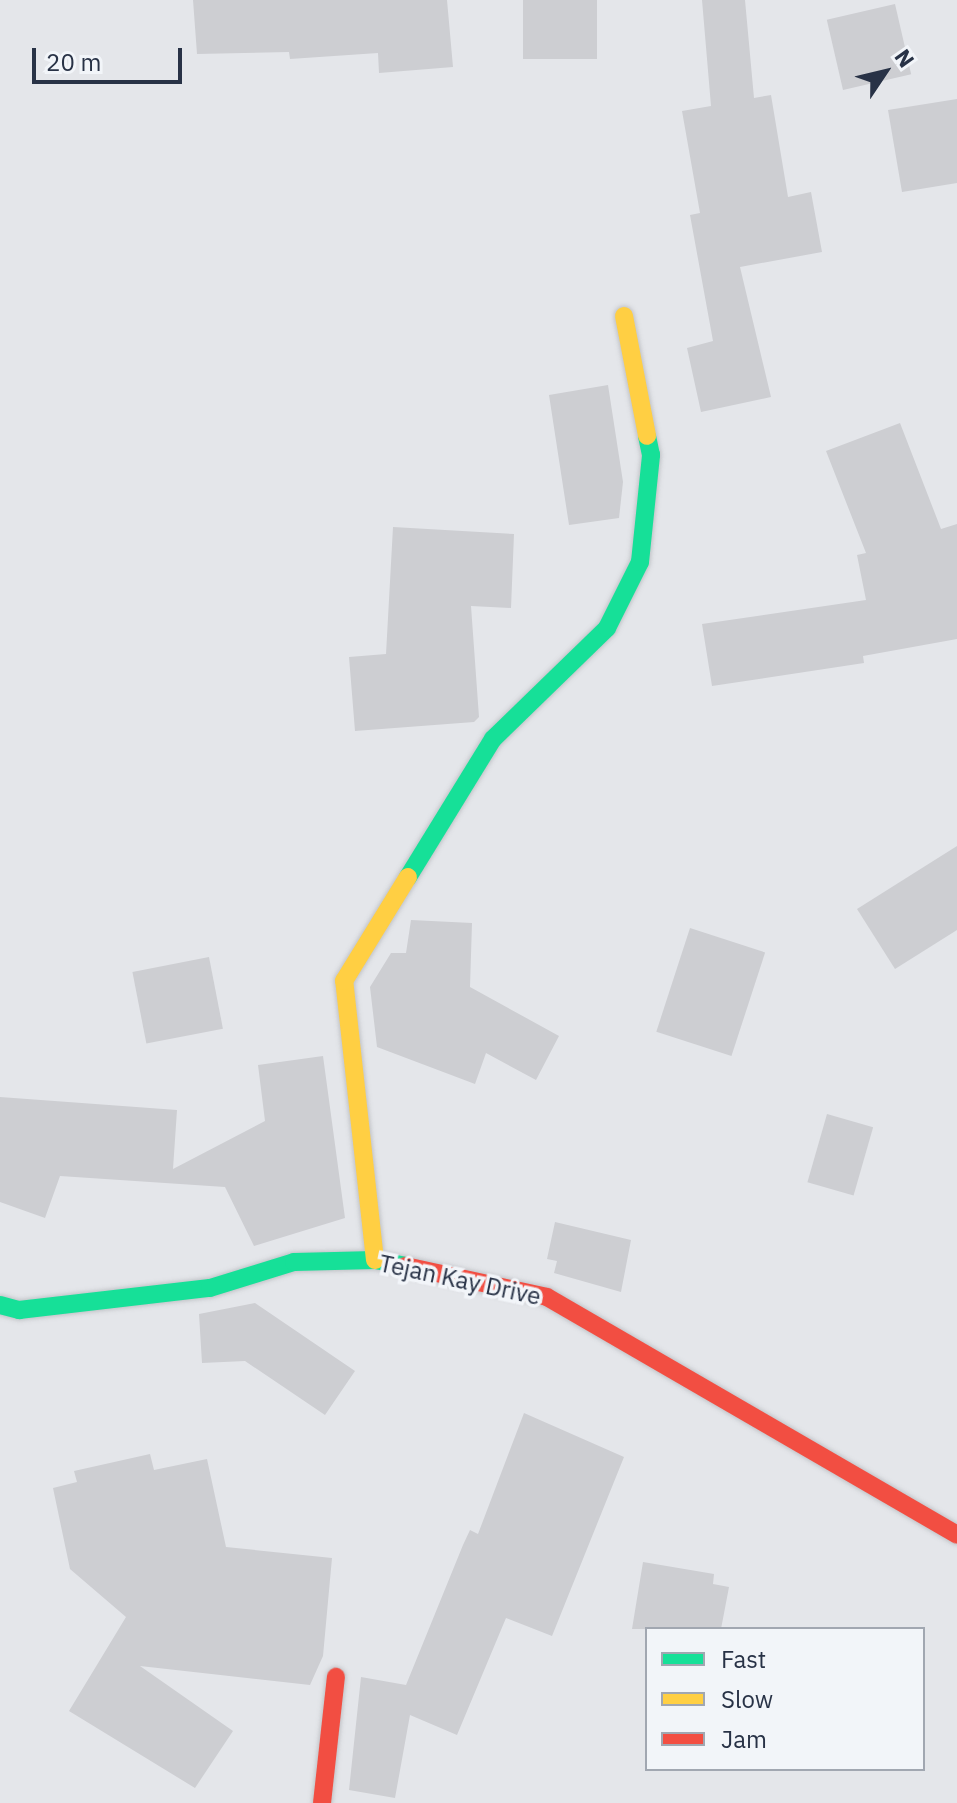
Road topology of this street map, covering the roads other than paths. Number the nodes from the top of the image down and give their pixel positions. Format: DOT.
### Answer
graph roads {
  1 [pos="624,316"];
  2 [pos="375,1260"];
  3 [pos="0,1305"];
  4 [pos="957,1535"];
  5 [pos="336,1677"];
  6 [pos="322,1803"];
  1 -- 2 [label="street"];
  2 -- 3 [label="street, Tejan Kay Drive"];
  2 -- 4 [label="street, Tejan Kay Drive"];
  5 -- 6 [label="street"];
}
